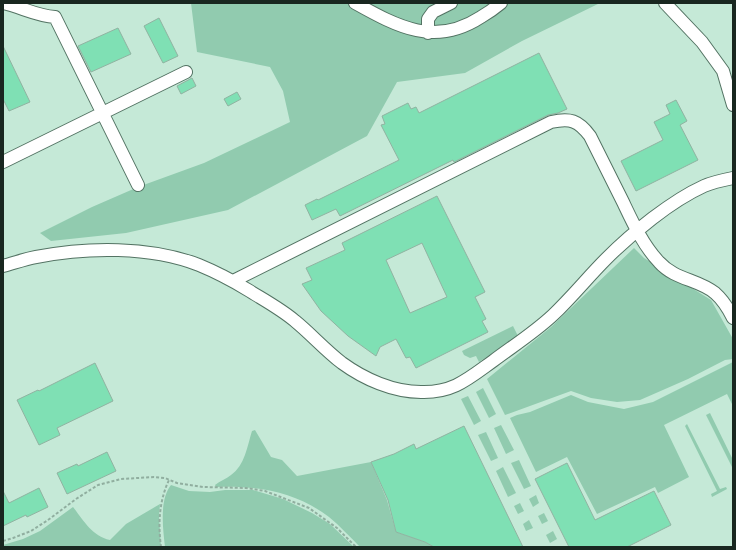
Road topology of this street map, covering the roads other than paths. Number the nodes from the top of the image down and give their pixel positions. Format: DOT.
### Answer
graph roads {
  1 [pos="3,3"];
  2 [pos="355,3"];
  3 [pos="452,3"];
  4 [pos="501,3"];
  5 [pos="665,3"];
  6 [pos="428,33"];
  7 [pos="186,72"];
  8 [pos="732,97"];
  9 [pos="103,113"];
  10 [pos="3,162"];
  11 [pos="733,178"];
  12 [pos="138,185"];
  13 [pos="638,230"];
  14 [pos="3,266"];
  15 [pos="233,281"];
  16 [pos="733,318"];
  1 -- 9 [label="street"];
  2 -- 6 [label="street"];
  3 -- 6 [label="street"];
  4 -- 6 [label="street"];
  5 -- 8 [label="street"];
  7 -- 9 [label="street"];
  9 -- 10 [label="street"];
  9 -- 12 [label="street"];
  11 -- 13 [label="street"];
  13 -- 15 [label="street"];
  13 -- 15 [label="street"];
  13 -- 16 [label="street"];
  14 -- 15 [label="street"];
}
